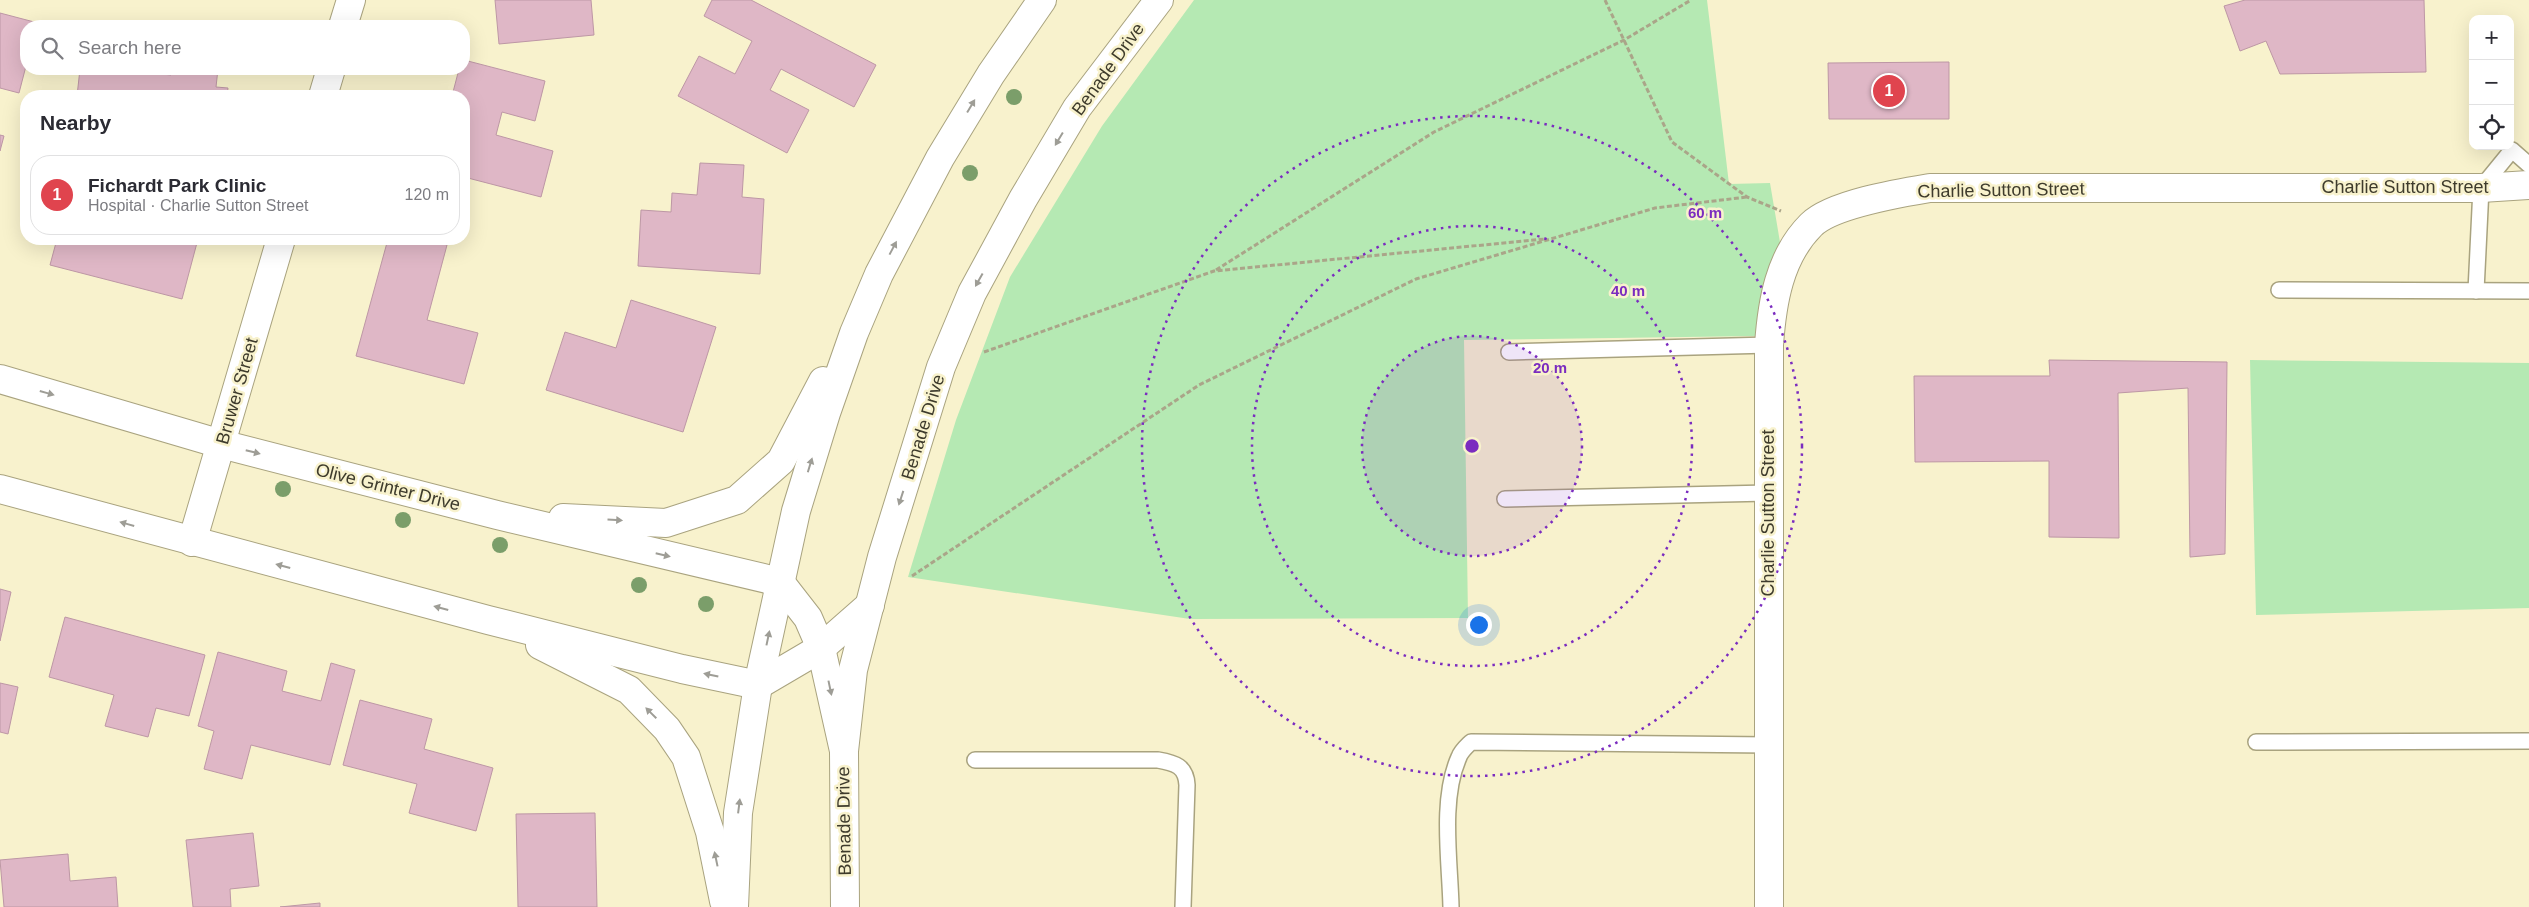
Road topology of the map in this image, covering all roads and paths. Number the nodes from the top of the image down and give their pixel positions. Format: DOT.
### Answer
graph roads {
  1 [pos="351,0"];
  2 [pos="1042,0"];
  3 [pos="1159,0"];
  4 [pos="1605,0"];
  5 [pos="1691,0"];
  6 [pos="346,20"];
  7 [pos="1624,40"];
  8 [pos="329,75"];
  9 [pos="325,90"];
  10 [pos="2529,165"];
  11 [pos="2529,185"];
  12 [pos="2480,188"];
  13 [pos="1747,197"];
  14 [pos="1812,224"];
  15 [pos="1553,239"];
  16 [pos="279,245"];
  17 [pos="1214,271"];
  18 [pos="879,274"];
  19 [pos="2279,290"];
  20 [pos="2476,291"];
  21 [pos="2529,291"];
  22 [pos="1769,345"];
  23 [pos="1509,352"];
  24 [pos="941,367"];
  25 [pos="0,379"];
  26 [pos="222,444"];
  27 [pos="0,489"];
  28 [pos="1768,493"];
  29 [pos="1505,499"];
  30 [pos="496,515"];
  31 [pos="192,542"];
  32 [pos="780,582"];
  33 [pos="870,605"];
  34 [pos="488,620"];
  35 [pos="821,648"];
  36 [pos="758,684"];
  37 [pos="2529,741"];
  38 [pos="2256,742"];
  39 [pos="1769,746"];
  40 [pos="844,751"];
  41 [pos="975,760"];
  42 [pos="726,907"];
  43 [pos="734,907"];
  44 [pos="845,907"];
  45 [pos="1184,907"];
  46 [pos="1451,907"];
  47 [pos="1769,907"];
  1 -- 6 [label="street"];
  18 -- 2 [label="street, one-way"];
  3 -- 24 [label="street, Benade Drive, one-way"];
  4 -- 7 [label="path"];
  5 -- 7 [label="path"];
  7 -- 13 [label="path"];
  7 -- 17 [label="path"];
  8 -- 9 [label="street"];
  10 -- 12 [label="lane"];
  11 -- 12 [label="street, Charlie Sutton Street"];
  12 -- 14 [label="street, Charlie Sutton Street"];
  12 -- 20 [label="lane"];
  13 -- 14 [label="path"];
  13 -- 15 [label="path"];
  14 -- 22 [label="street, Charlie Sutton Street"];
  15 -- 17 [label="path"];
  15 -- 33 [label="path"];
  16 -- 26 [label="street, Bruwer Street"];
  17 -- 24 [label="path"];
  30 -- 18 [label="street, one-way"];
  32 -- 18 [label="street, one-way"];
  19 -- 20 [label="lane"];
  20 -- 21 [label="lane"];
  22 -- 23 [label="lane"];
  22 -- 28 [label="street, Charlie Sutton Street"];
  24 -- 33 [label="street, Benade Drive, one-way"];
  25 -- 26 [label="street, Olive Grinter Drive, one-way"];
  26 -- 30 [label="street, Olive Grinter Drive, one-way"];
  26 -- 31 [label="street, Bruwer Street"];
  31 -- 27 [label="street, one-way"];
  28 -- 29 [label="lane"];
  28 -- 39 [label="street, Charlie Sutton Street"];
  30 -- 32 [label="street, Olive Grinter Drive, one-way"];
  34 -- 31 [label="street, one-way"];
  32 -- 35 [label="street"];
  36 -- 32 [label="street, one-way"];
  33 -- 35 [label="street"];
  33 -- 40 [label="street, Benade Drive"];
  36 -- 34 [label="street, one-way"];
  42 -- 34 [label="street, one-way"];
  35 -- 36 [label="street"];
  35 -- 40 [label="street, one-way"];
  43 -- 36 [label="street, one-way"];
  37 -- 38 [label="lane"];
  39 -- 46 [label="lane"];
  39 -- 47 [label="street, Charlie Sutton Street"];
  40 -- 44 [label="street, Benade Drive"];
  41 -- 45 [label="lane"];
}
